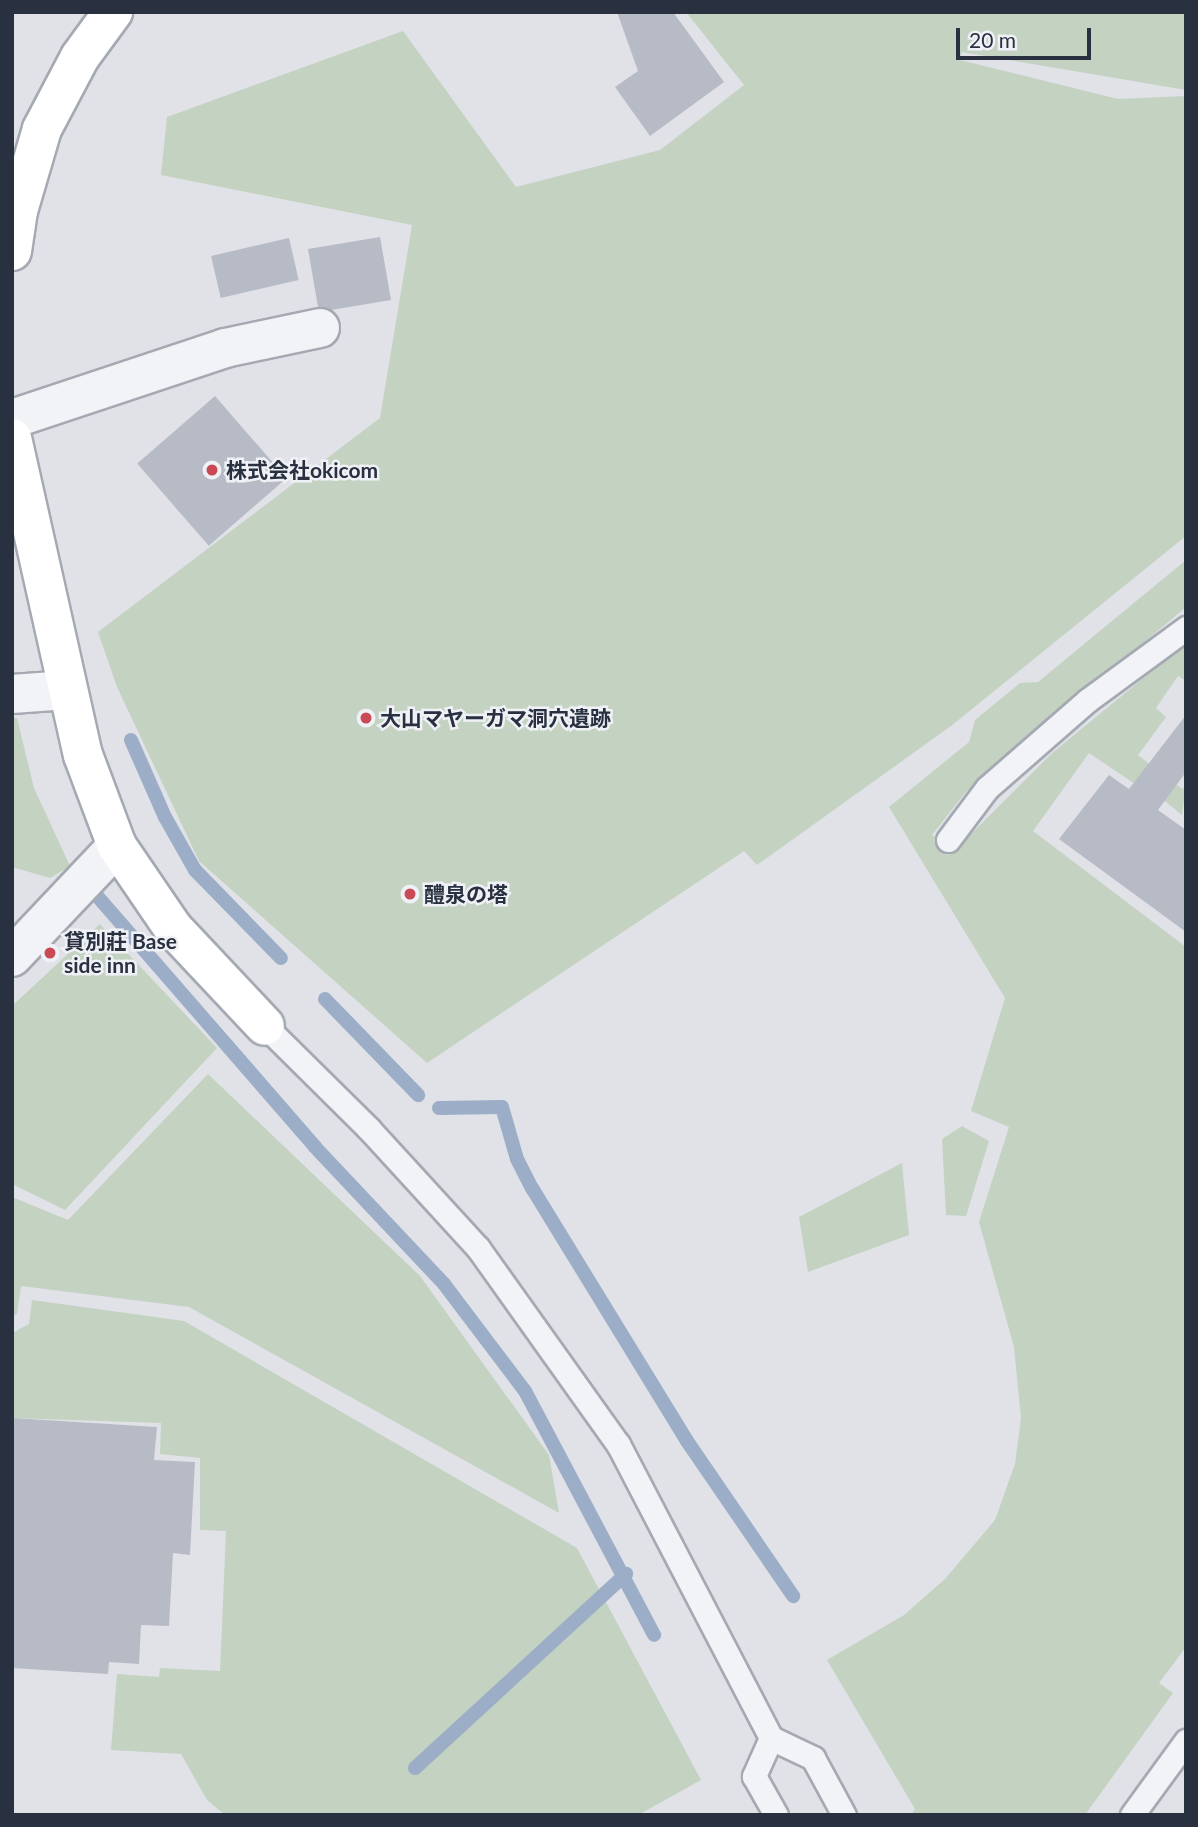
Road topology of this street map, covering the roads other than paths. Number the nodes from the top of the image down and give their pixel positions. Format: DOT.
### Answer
graph roads {
  1 [pos="113,12"];
  2 [pos="12,251"];
  3 [pos="320,328"];
  4 [pos="12,419"];
  5 [pos="12,438"];
  6 [pos="1186,628"];
  7 [pos="68,690"];
  8 [pos="12,694"];
  9 [pos="948,840"];
  10 [pos="117,846"];
  11 [pos="12,957"];
  12 [pos="265,1026"];
  13 [pos="771,1738"];
  14 [pos="1186,1741"];
  15 [pos="776,1815"];
  16 [pos="844,1815"];
  17 [pos="1132,1815"];
  1 -- 2 [label="street"];
  3 -- 4 [label="street"];
  5 -- 7 [label="street"];
  6 -- 9 [label="lane"];
  7 -- 8 [label="street"];
  7 -- 10 [label="street"];
  10 -- 11 [label="street"];
  10 -- 12 [label="street"];
  12 -- 13 [label="lane"];
  13 -- 15 [label="lane"];
  13 -- 16 [label="lane"];
  14 -- 17 [label="lane"];
}
